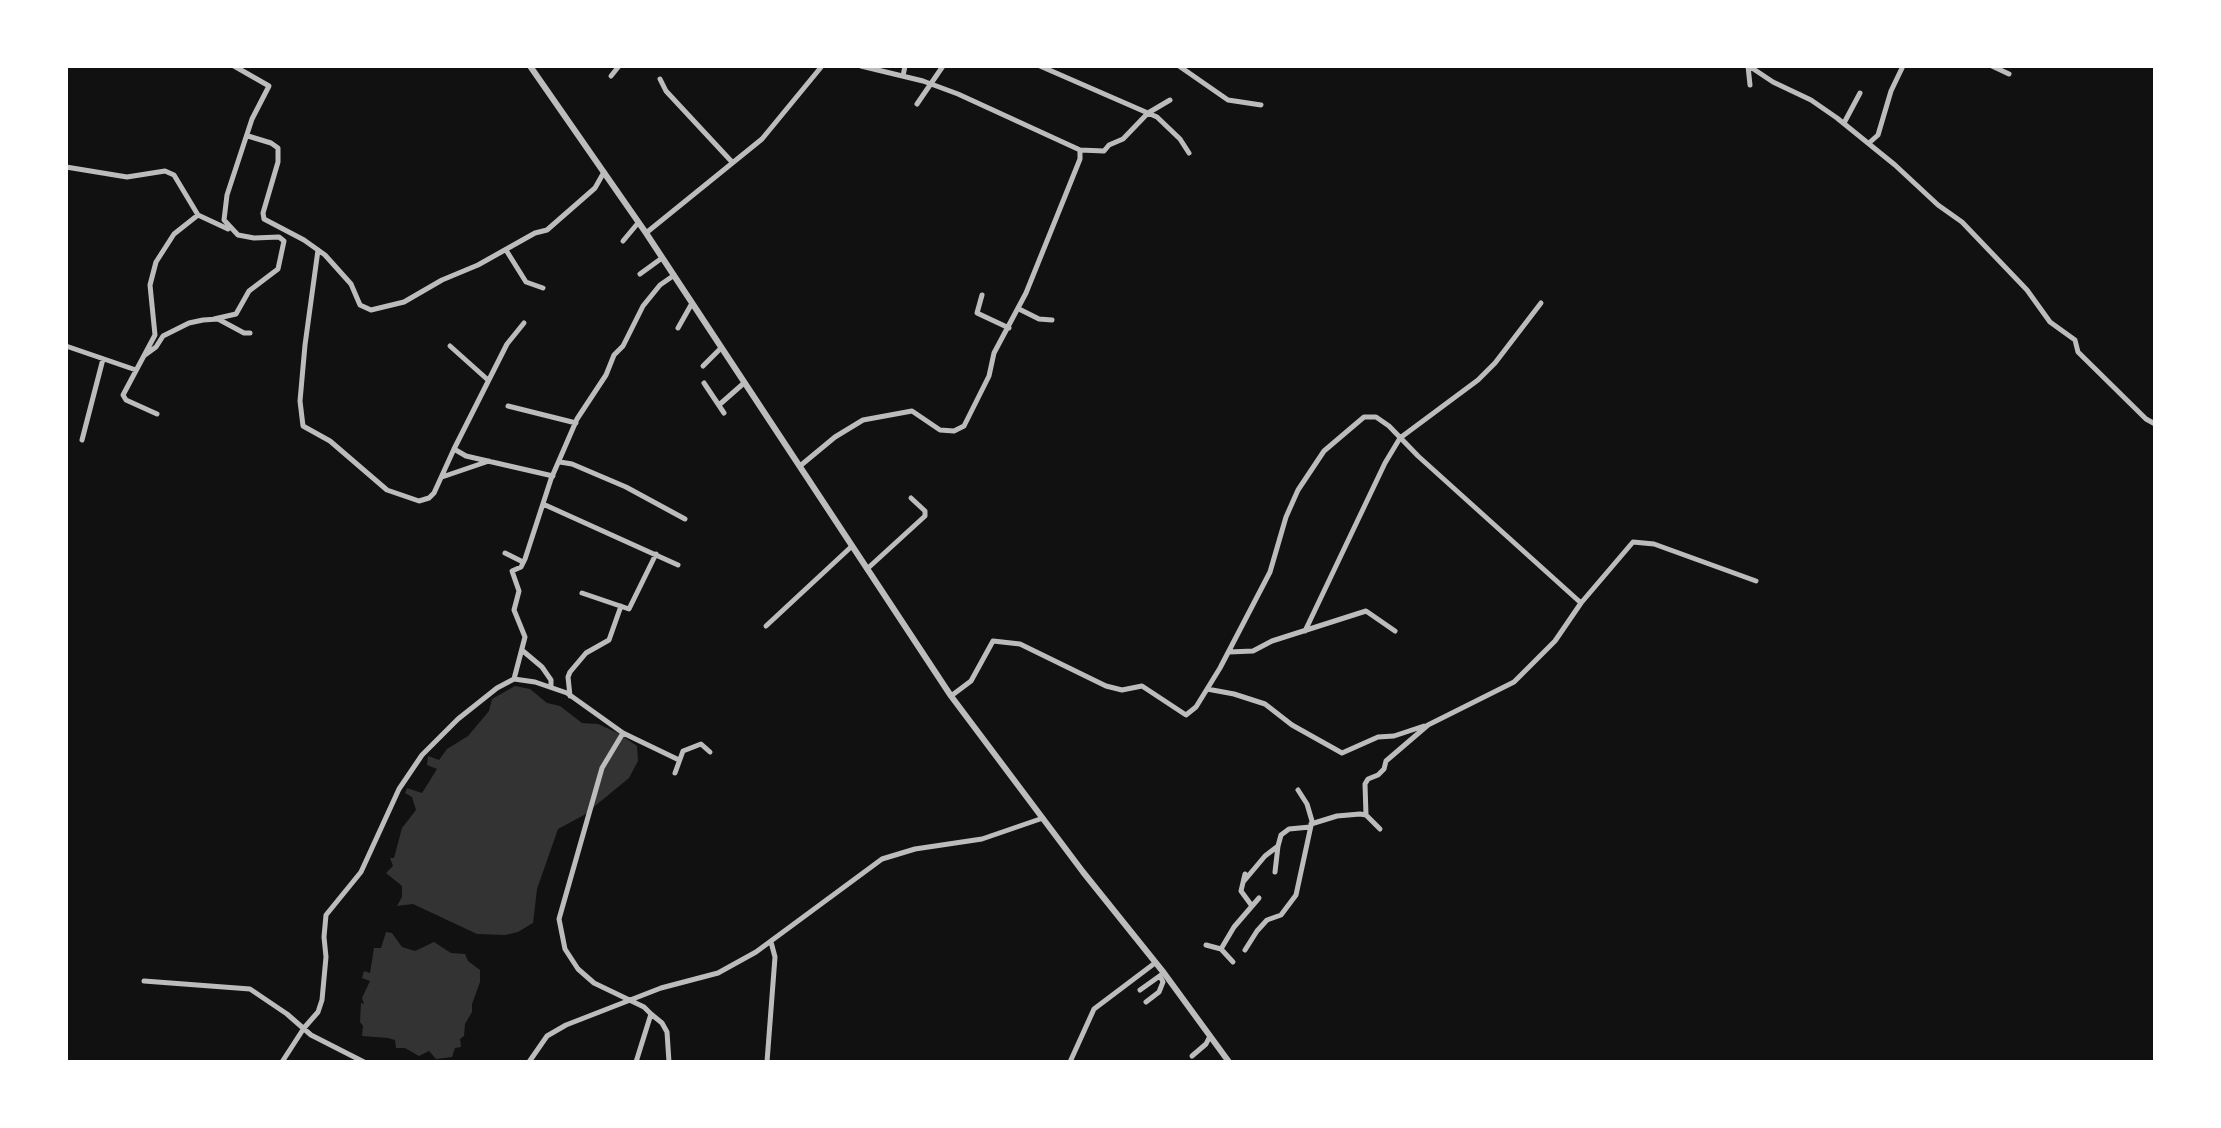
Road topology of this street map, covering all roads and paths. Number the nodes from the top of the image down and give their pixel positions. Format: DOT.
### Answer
graph roads {
  1 [pos="234,66"];
  2 [pos="530,66"];
  3 [pos="619,66"];
  4 [pos="822,66"];
  5 [pos="861,66"];
  6 [pos="905,66"];
  7 [pos="943,66"];
  8 [pos="1040,66"];
  9 [pos="1179,66"];
  10 [pos="1749,66"];
  11 [pos="1903,66"];
  12 [pos="1992,66"];
  13 [pos="2009,74"];
  14 [pos="611,76"];
  15 [pos="903,76"];
  16 [pos="660,79"];
  17 [pos="930,84"];
  18 [pos="1750,85"];
  19 [pos="1860,93"];
  20 [pos="1170,100"];
  21 [pos="917,104"];
  22 [pos="1261,105"];
  23 [pos="1148,113"];
  24 [pos="1844,123"];
  25 [pos="248,136"];
  26 [pos="1869,143"];
  27 [pos="1080,150"];
  28 [pos="1189,153"];
  29 [pos="732,162"];
  30 [pos="66,167"];
  31 [pos="604,172"];
  32 [pos="198,215"];
  33 [pos="638,223"];
  34 [pos="230,229"];
  35 [pos="646,233"];
  36 [pos="623,241"];
  37 [pos="318,250"];
  38 [pos="507,250"];
  39 [pos="662,258"];
  40 [pos="640,274"];
  41 [pos="673,276"];
  42 [pos="543,288"];
  43 [pos="982,295"];
  44 [pos="1541,303"];
  45 [pos="691,305"];
  46 [pos="1019,309"];
  47 [pos="214,319"];
  48 [pos="1052,320"];
  49 [pos="524,323"];
  50 [pos="678,327"];
  51 [pos="1009,328"];
  52 [pos="250,333"];
  53 [pos="66,346"];
  54 [pos="450,346"];
  55 [pos="720,349"];
  56 [pos="144,356"];
  57 [pos="103,359"];
  58 [pos="703,366"];
  59 [pos="136,370"];
  60 [pos="488,380"];
  61 [pos="704,382"];
  62 [pos="744,383"];
  63 [pos="719,405"];
  64 [pos="508,406"];
  65 [pos="724,412"];
  66 [pos="157,414"];
  67 [pos="576,423"];
  68 [pos="2155,424"];
  69 [pos="1400,438"];
  70 [pos="82,440"];
  71 [pos="454,449"];
  72 [pos="489,461"];
  73 [pos="560,462"];
  74 [pos="800,466"];
  75 [pos="552,476"];
  76 [pos="442,477"];
  77 [pos="911,498"];
  78 [pos="543,504"];
  79 [pos="685,519"];
  80 [pos="852,547"];
  81 [pos="505,553"];
  82 [pos="656,554"];
  83 [pos="523,562"];
  84 [pos="678,566"];
  85 [pos="867,569"];
  86 [pos="1756,581"];
  87 [pos="582,593"];
  88 [pos="1581,603"];
  89 [pos="621,606"];
  90 [pos="766,626"];
  91 [pos="1305,631"];
  92 [pos="1395,632"];
  93 [pos="523,651"];
  94 [pos="1230,652"];
  95 [pos="514,679"];
  96 [pos="551,686"];
  97 [pos="1207,689"];
  98 [pos="570,696"];
  99 [pos="951,696"];
  100 [pos="1428,725"];
  101 [pos="623,733"];
  102 [pos="710,752"];
  103 [pos="677,759"];
  104 [pos="675,772"];
  105 [pos="1298,790"];
  106 [pos="1366,815"];
  107 [pos="1043,818"];
  108 [pos="1310,826"];
  109 [pos="1380,830"];
  110 [pos="1278,846"];
  111 [pos="1275,872"];
  112 [pos="1245,874"];
  113 [pos="1244,881"];
  114 [pos="1259,898"];
  115 [pos="1252,906"];
  116 [pos="771,942"];
  117 [pos="1206,945"];
  118 [pos="1221,949"];
  119 [pos="1245,950"];
  120 [pos="1233,962"];
  121 [pos="1155,963"];
  122 [pos="1162,974"];
  123 [pos="144,981"];
  124 [pos="1140,990"];
  125 [pos="628,1001"];
  126 [pos="1146,1002"];
  127 [pos="651,1014"];
  128 [pos="304,1028"];
  129 [pos="1210,1036"];
  130 [pos="1191,1056"];
  131 [pos="282,1062"];
  132 [pos="364,1062"];
  133 [pos="529,1062"];
  134 [pos="636,1062"];
  135 [pos="669,1062"];
  136 [pos="767,1062"];
  137 [pos="1070,1062"];
  138 [pos="1228,1062"];
  1 -- 25 [label="street"];
  2 -- 31 [label="street"];
  3 -- 14 [label="street"];
  4 -- 29 [label="street"];
  5 -- 15 [label="street"];
  6 -- 15 [label="street"];
  7 -- 17 [label="street"];
  8 -- 23 [label="street"];
  9 -- 22 [label="street"];
  10 -- 18 [label="street"];
  10 -- 24 [label="street"];
  11 -- 26 [label="street"];
  12 -- 13 [label="street"];
  15 -- 17 [label="street"];
  16 -- 29 [label="street"];
  17 -- 21 [label="street"];
  17 -- 27 [label="street"];
  19 -- 24 [label="street"];
  20 -- 23 [label="street"];
  23 -- 27 [label="street"];
  23 -- 28 [label="street"];
  24 -- 26 [label="street"];
  25 -- 34 [label="street"];
  25 -- 37 [label="street"];
  26 -- 68 [label="street"];
  27 -- 46 [label="street"];
  29 -- 35 [label="street"];
  30 -- 32 [label="street"];
  31 -- 33 [label="street"];
  31 -- 38 [label="street"];
  32 -- 34 [label="street"];
  32 -- 56 [label="street"];
  33 -- 35 [label="street"];
  33 -- 36 [label="street"];
  34 -- 47 [label="street"];
  35 -- 39 [label="street"];
  37 -- 38 [label="street"];
  37 -- 76 [label="street"];
  38 -- 42 [label="street"];
  39 -- 40 [label="street"];
  39 -- 41 [label="street"];
  41 -- 45 [label="street"];
  41 -- 67 [label="street"];
  43 -- 51 [label="street"];
  44 -- 69 [label="street"];
  45 -- 50 [label="street"];
  45 -- 55 [label="street"];
  46 -- 48 [label="street"];
  46 -- 51 [label="street"];
  47 -- 52 [label="street"];
  47 -- 56 [label="street"];
  49 -- 60 [label="street"];
  51 -- 74 [label="street"];
  53 -- 57 [label="street"];
  54 -- 60 [label="street"];
  55 -- 58 [label="street"];
  55 -- 62 [label="street"];
  56 -- 59 [label="street"];
  57 -- 59 [label="street"];
  57 -- 70 [label="street"];
  59 -- 66 [label="street"];
  60 -- 71 [label="street"];
  61 -- 63 [label="street"];
  62 -- 63 [label="street"];
  62 -- 74 [label="street"];
  63 -- 65 [label="street"];
  64 -- 67 [label="street"];
  67 -- 73 [label="street"];
  69 -- 88 [label="street"];
  69 -- 91 [label="street"];
  69 -- 94 [label="street"];
  71 -- 72 [label="street"];
  71 -- 76 [label="street"];
  72 -- 75 [label="street"];
  72 -- 76 [label="street"];
  73 -- 75 [label="street"];
  73 -- 79 [label="street"];
  74 -- 80 [label="street"];
  75 -- 78 [label="street"];
  77 -- 85 [label="street"];
  78 -- 82 [label="street"];
  78 -- 83 [label="street"];
  80 -- 85 [label="street"];
  80 -- 90 [label="street"];
  81 -- 83 [label="street"];
  82 -- 84 [label="street"];
  82 -- 89 [label="street"];
  83 -- 93 [label="street"];
  85 -- 99 [label="street"];
  86 -- 88 [label="street"];
  87 -- 89 [label="street"];
  88 -- 100 [label="street"];
  89 -- 98 [label="street"];
  91 -- 92 [label="street"];
  91 -- 94 [label="street"];
  93 -- 95 [label="street"];
  93 -- 96 [label="street"];
  94 -- 97 [label="street"];
  95 -- 96 [label="street"];
  95 -- 128 [label="street"];
  96 -- 98 [label="street"];
  97 -- 99 [label="street"];
  97 -- 100 [label="street"];
  98 -- 101 [label="street"];
  99 -- 107 [label="street"];
  100 -- 106 [label="street"];
  101 -- 103 [label="street"];
  101 -- 125 [label="street"];
  102 -- 103 [label="street"];
  103 -- 104 [label="street"];
  105 -- 108 [label="street"];
  106 -- 108 [label="street"];
  106 -- 109 [label="street"];
  107 -- 116 [label="street"];
  107 -- 121 [label="street"];
  108 -- 110 [label="street"];
  108 -- 119 [label="street"];
  110 -- 111 [label="street"];
  110 -- 113 [label="street"];
  112 -- 113 [label="street"];
  113 -- 115 [label="street"];
  114 -- 115 [label="street"];
  115 -- 118 [label="street"];
  116 -- 125 [label="street"];
  116 -- 136 [label="street"];
  117 -- 118 [label="street"];
  118 -- 120 [label="street"];
  121 -- 122 [label="street"];
  121 -- 137 [label="street"];
  122 -- 124 [label="street"];
  122 -- 126 [label="street"];
  122 -- 129 [label="street"];
  123 -- 128 [label="street"];
  125 -- 127 [label="street"];
  125 -- 133 [label="street"];
  127 -- 134 [label="street"];
  127 -- 135 [label="street"];
  128 -- 131 [label="street"];
  128 -- 132 [label="street"];
  129 -- 130 [label="street"];
  129 -- 138 [label="street"];
}
